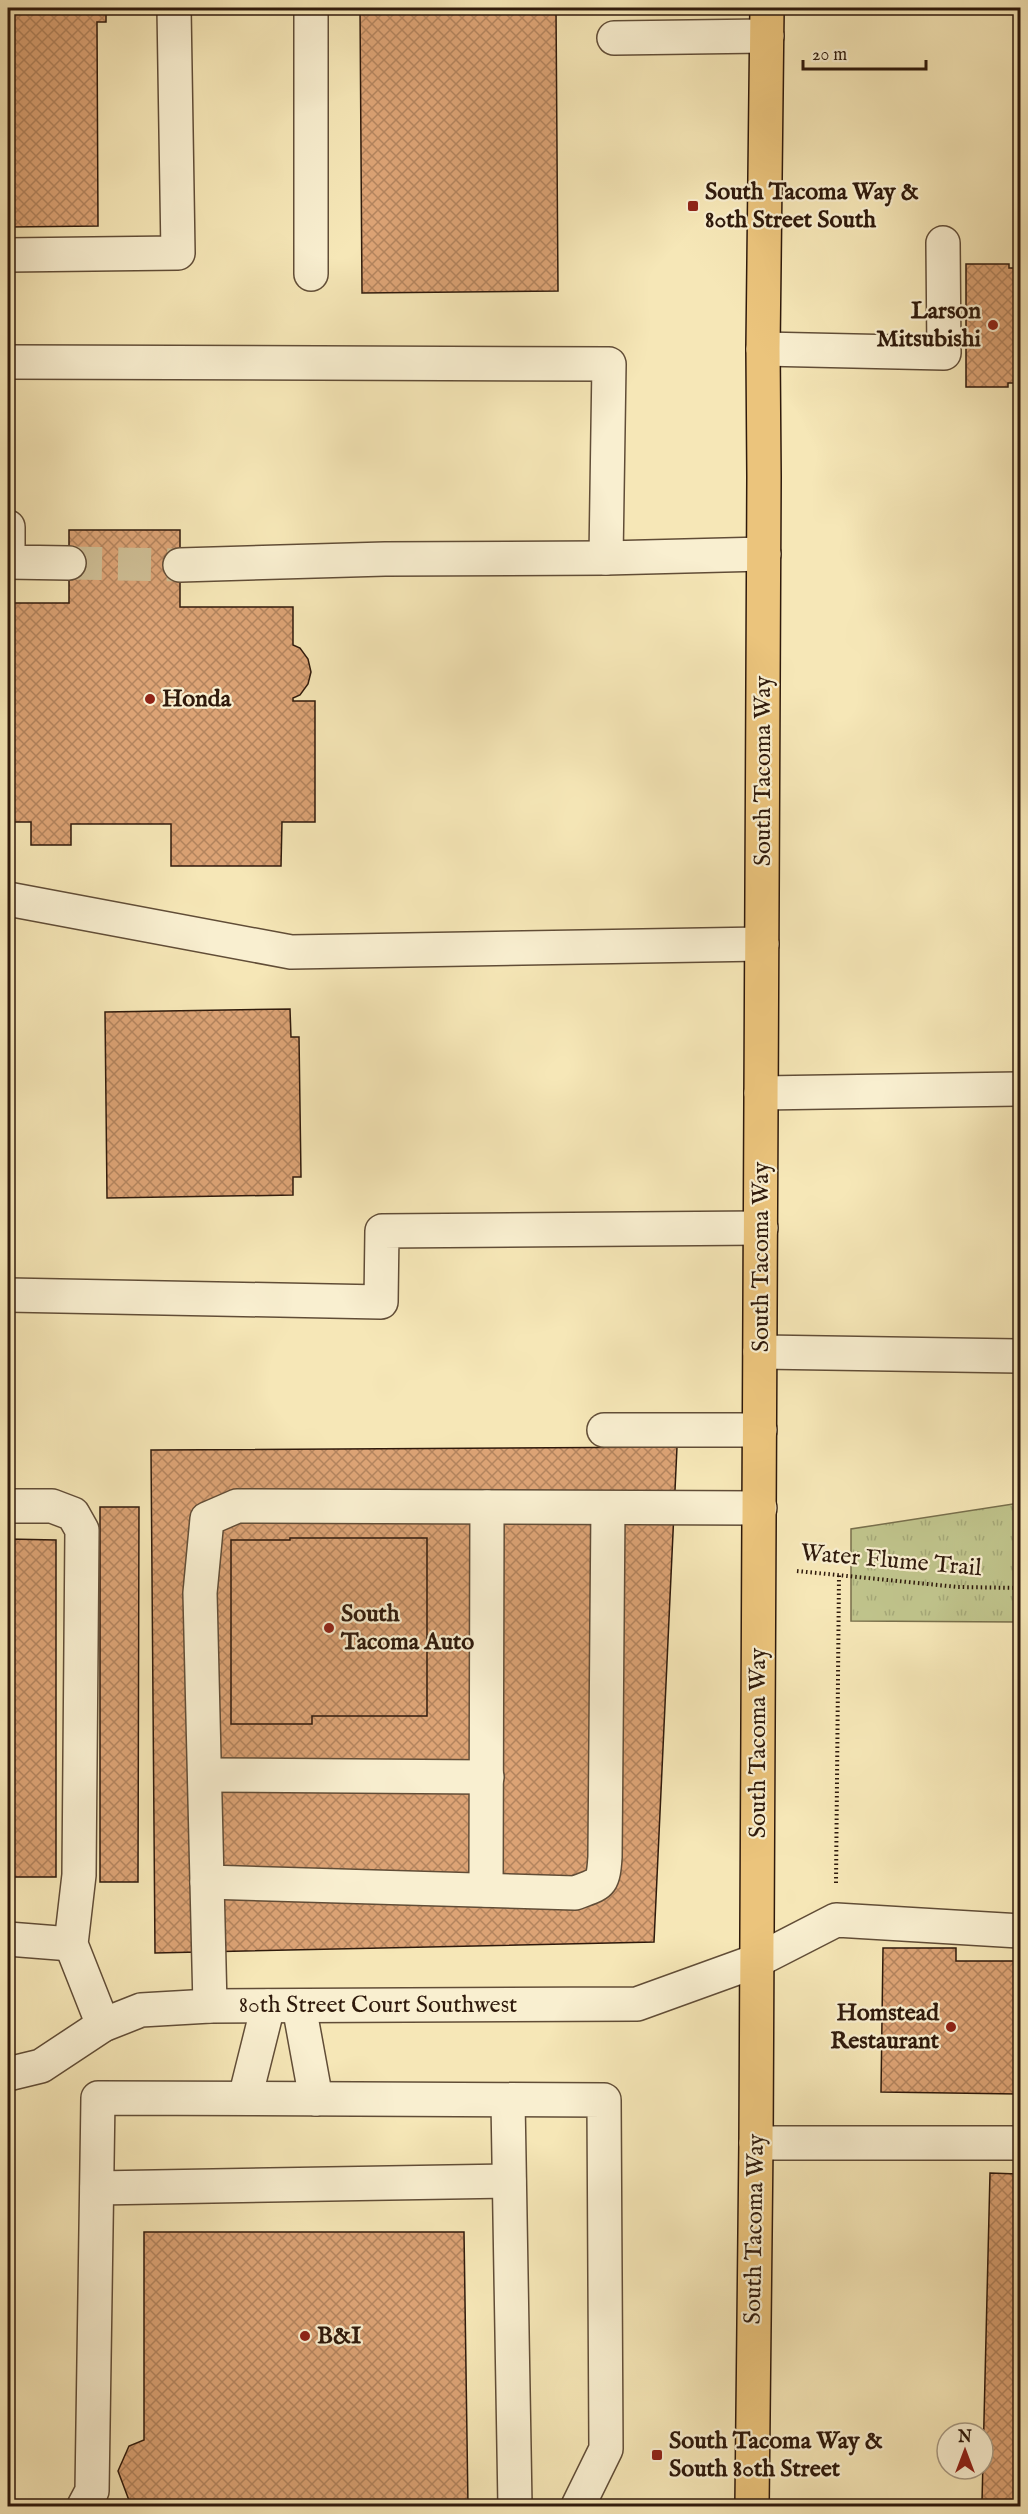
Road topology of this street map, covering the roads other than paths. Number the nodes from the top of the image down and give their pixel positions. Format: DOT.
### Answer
graph roads {
  1 [pos="174,8"];
  2 [pos="311,8"];
  3 [pos="766,22"];
  4 [pos="614,38"];
  5 [pos="943,243"];
  6 [pos="8,255"];
  7 [pos="311,274"];
  8 [pos="763,349"];
  9 [pos="8,362"];
  10 [pos="8,527"];
  11 [pos="764,554"];
  12 [pos="606,558"];
  13 [pos="69,563"];
  14 [pos="180,565"];
  15 [pos="8,899"];
  16 [pos="762,944"];
  17 [pos="1020,1089"];
  18 [pos="761,1093"];
  19 [pos="761,1227"];
  20 [pos="8,1295"];
  21 [pos="760,1352"];
  22 [pos="1020,1356"];
  23 [pos="603,1430"];
  24 [pos="760,1430"];
  25 [pos="8,1506"];
  26 [pos="487,1507"];
  27 [pos="608,1508"];
  28 [pos="760,1508"];
  29 [pos="206,1775"];
  30 [pos="487,1777"];
  31 [pos="207,1882"];
  32 [pos="486,1890"];
  33 [pos="1020,1931"];
  34 [pos="8,1939"];
  35 [pos="71,1944"];
  36 [pos="756,1961"];
  37 [pos="210,2006"];
  38 [pos="284,2006"];
  39 [pos="103,2025"];
  40 [pos="8,2074"];
  41 [pos="245,2098"];
  42 [pos="316,2099"];
  43 [pos="508,2101"];
  44 [pos="756,2143"];
  45 [pos="1020,2143"];
  46 [pos="509,2181"];
  47 [pos="97,2188"];
  48 [pos="84,2506"];
  49 [pos="515,2506"];
  50 [pos="578,2506"];
  51 [pos="752,2506"];
  1 -- 6 [label="street"];
  2 -- 7 [label="street"];
  3 -- 4 [label="street"];
  3 -- 8 [label="main road, South Tacoma Way"];
  5 -- 8 [label="street"];
  8 -- 11 [label="main road, South Tacoma Way"];
  9 -- 12 [label="street"];
  10 -- 13 [label="street"];
  11 -- 12 [label="street"];
  11 -- 16 [label="main road, South Tacoma Way"];
  12 -- 14 [label="street"];
  15 -- 16 [label="street"];
  16 -- 18 [label="main road, South Tacoma Way"];
  17 -- 18 [label="street"];
  18 -- 19 [label="main road, South Tacoma Way"];
  19 -- 20 [label="street"];
  19 -- 21 [label="main road, South Tacoma Way"];
  21 -- 22 [label="street"];
  21 -- 24 [label="main road, South Tacoma Way"];
  23 -- 24 [label="street"];
  24 -- 28 [label="main road, South Tacoma Way"];
  25 -- 35 [label="street"];
  26 -- 27 [label="street"];
  26 -- 29 [label="street"];
  26 -- 30 [label="street"];
  27 -- 28 [label="street"];
  27 -- 32 [label="street"];
  28 -- 36 [label="main road, South Tacoma Way"];
  29 -- 30 [label="street"];
  29 -- 31 [label="street"];
  30 -- 32 [label="street"];
  31 -- 32 [label="street"];
  31 -- 37 [label="street"];
  33 -- 36 [label="street, 80th Street Court Southwest"];
  34 -- 35 [label="street"];
  35 -- 39 [label="street"];
  36 -- 38 [label="street, 80th Street Court Southwest"];
  36 -- 44 [label="main road, South Tacoma Way"];
  37 -- 38 [label="street, 80th Street Court Southwest"];
  37 -- 39 [label="street, 80th Street Court Southwest"];
  38 -- 41 [label="street"];
  38 -- 42 [label="street"];
  39 -- 40 [label="street, 80th Street Court Southwest"];
  41 -- 42 [label="street"];
  41 -- 47 [label="street"];
  42 -- 43 [label="street"];
  43 -- 46 [label="street"];
  43 -- 50 [label="street"];
  44 -- 45 [label="street"];
  44 -- 51 [label="main road, South Tacoma Way"];
  46 -- 47 [label="street"];
  46 -- 49 [label="street"];
  47 -- 48 [label="street"];
}
